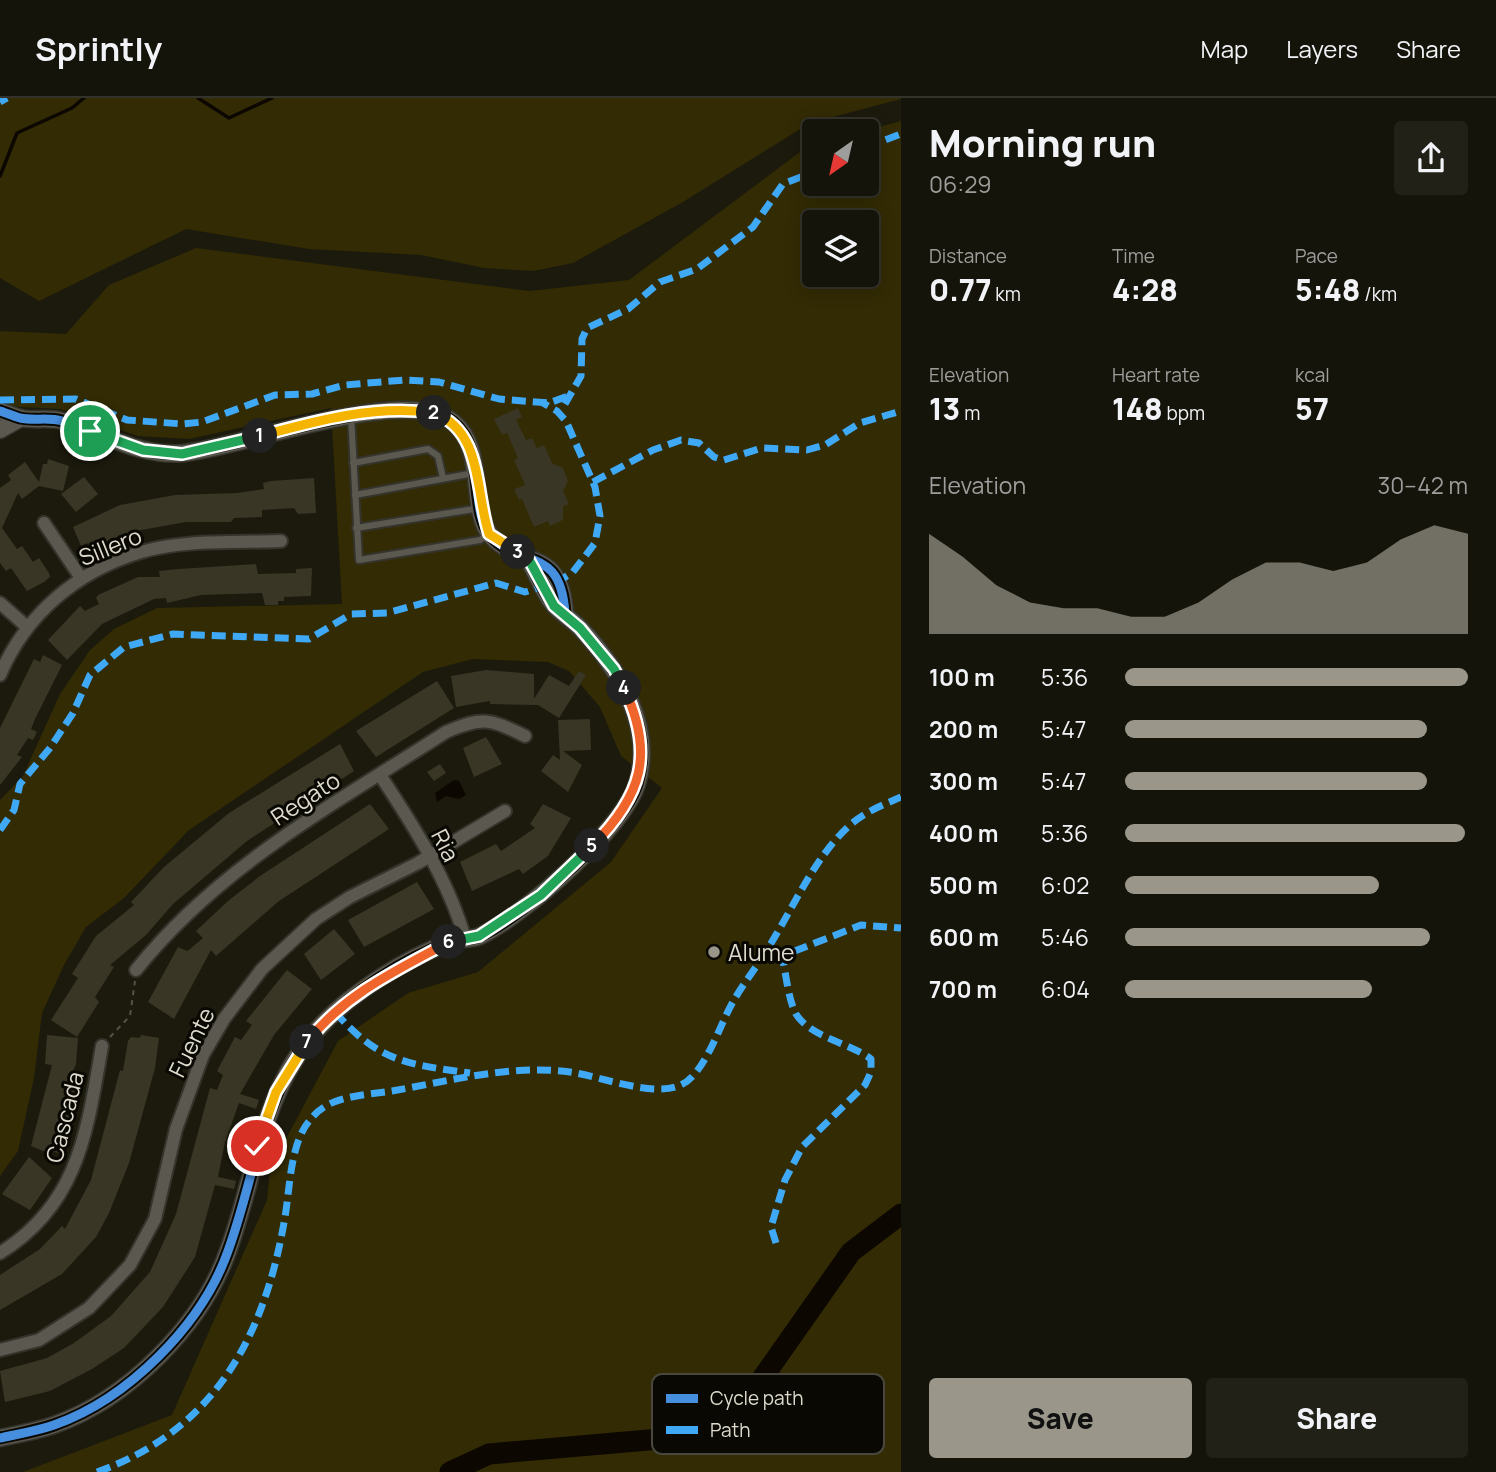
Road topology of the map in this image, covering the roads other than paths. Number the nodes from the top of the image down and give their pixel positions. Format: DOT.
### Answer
graph roads {
  1 [pos="0,411"];
  2 [pos="351,416"];
  3 [pos="21,418"];
  4 [pos="0,430"];
  5 [pos="353,463"];
  6 [pos="476,472"];
  7 [pos="443,478"];
  8 [pos="355,495"];
  9 [pos="482,508"];
  10 [pos="44,523"];
  11 [pos="356,528"];
  12 [pos="489,534"];
  13 [pos="281,541"];
  14 [pos="81,578"];
  15 [pos="0,603"];
  16 [pos="26,626"];
  17 [pos="0,675"];
  18 [pos="525,736"];
  19 [pos="380,775"];
  20 [pos="505,811"];
  21 [pos="429,856"];
  22 [pos="472,937"];
  23 [pos="136,970"];
  24 [pos="102,1046"];
  25 [pos="0,1253"];
  26 [pos="0,1350"];
  27 [pos="0,1438"];
  1 -- 3 [label="street"];
  2 -- 3 [label="street"];
  2 -- 5 [label="lane"];
  2 -- 6 [label="street"];
  3 -- 4 [label="street"];
  5 -- 7 [label="lane"];
  5 -- 8 [label="lane"];
  6 -- 7 [label="lane"];
  6 -- 9 [label="street"];
  7 -- 8 [label="lane"];
  8 -- 11 [label="lane"];
  9 -- 11 [label="lane"];
  9 -- 12 [label="street"];
  10 -- 14 [label="street"];
  11 -- 12 [label="lane"];
  12 -- 22 [label="street"];
  13 -- 14 [label="street, Sillero"];
  14 -- 16 [label="street, Sillero"];
  15 -- 16 [label="street"];
  16 -- 17 [label="street, Sillero"];
  18 -- 19 [label="street, Regato"];
  19 -- 21 [label="street, Ria"];
  19 -- 23 [label="street, Regato"];
  20 -- 21 [label="street, Fuente"];
  21 -- 22 [label="street, Ria"];
  21 -- 26 [label="street, Fuente"];
  22 -- 27 [label="street"];
  24 -- 25 [label="street, Cascada"];
}
